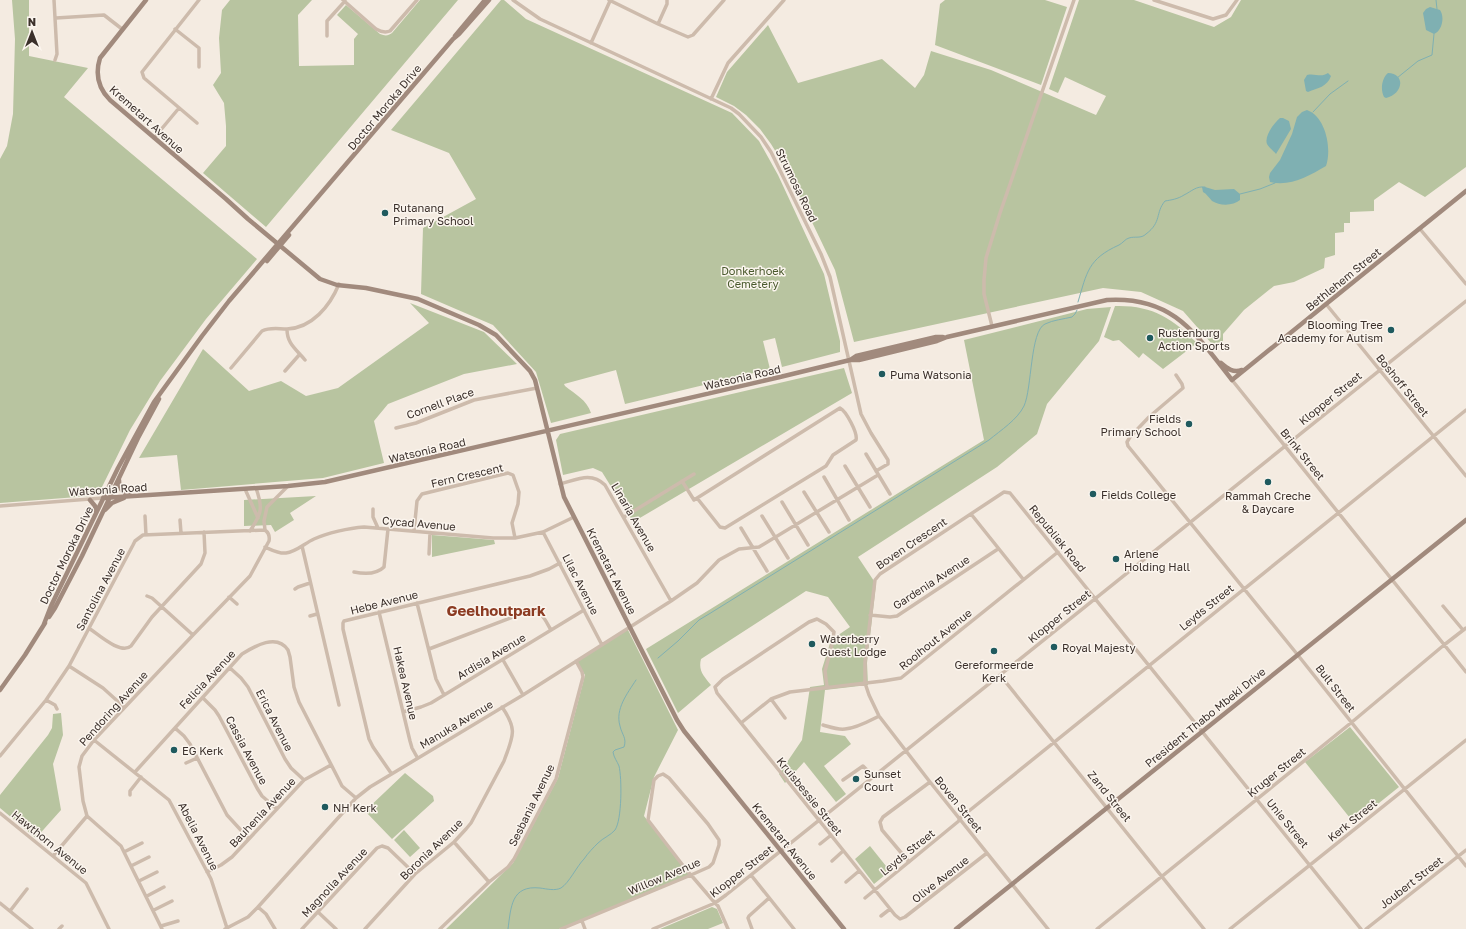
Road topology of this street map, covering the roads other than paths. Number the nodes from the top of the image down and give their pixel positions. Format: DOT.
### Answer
graph roads {
  1 [pos="54,0"];
  2 [pos="146,0"];
  3 [pos="200,0"];
  4 [pos="417,0"];
  5 [pos="485,0"];
  6 [pos="489,0"];
  7 [pos="514,0"];
  8 [pos="517,0"];
  9 [pos="667,0"];
  10 [pos="724,0"];
  11 [pos="784,0"];
  12 [pos="1074,0"];
  13 [pos="1154,0"];
  14 [pos="1236,0"];
  15 [pos="344,1"];
  16 [pos="609,1"];
  17 [pos="528,11"];
  18 [pos="56,18"];
  19 [pos="658,24"];
  20 [pos="122,29"];
  21 [pos="175,29"];
  22 [pos="327,36"];
  23 [pos="453,39"];
  24 [pos="591,43"];
  25 [pos="55,60"];
  26 [pos="199,67"];
  27 [pos="710,99"];
  28 [pos="179,108"];
  29 [pos="197,123"];
  30 [pos="154,138"];
  31 [pos="1466,191"];
  32 [pos="1420,229"];
  33 [pos="280,244"];
  34 [pos="1466,284"];
  35 [pos="341,285"];
  36 [pos="1466,301"];
  37 [pos="1096,302"];
  38 [pos="1326,304"];
  39 [pos="992,326"];
  40 [pos="288,329"];
  41 [pos="300,354"];
  42 [pos="1215,358"];
  43 [pos="305,360"];
  44 [pos="850,360"];
  45 [pos="231,368"];
  46 [pos="1245,369"];
  47 [pos="1380,370"];
  48 [pos="285,371"];
  49 [pos="1176,375"];
  50 [pos="1232,380"];
  51 [pos="537,388"];
  52 [pos="164,389"];
  53 [pos="1466,410"];
  54 [pos="396,428"];
  55 [pos="547,430"];
  56 [pos="1433,436"];
  57 [pos="1285,446"];
  58 [pos="866,454"];
  59 [pos="845,466"];
  60 [pos="877,473"];
  61 [pos="694,474"];
  62 [pos="1466,476"];
  63 [pos="824,477"];
  64 [pos="119,479"];
  65 [pos="682,481"];
  66 [pos="560,484"];
  67 [pos="288,486"];
  68 [pos="858,487"];
  69 [pos="256,488"];
  70 [pos="245,489"];
  71 [pos="804,492"];
  72 [pos="1004,492"];
  73 [pos="890,494"];
  74 [pos="132,496"];
  75 [pos="103,498"];
  76 [pos="110,498"];
  77 [pos="697,498"];
  78 [pos="837,499"];
  79 [pos="90,500"];
  80 [pos="782,502"];
  81 [pos="261,503"];
  82 [pos="0,506"];
  83 [pos="267,507"];
  84 [pos="870,507"];
  85 [pos="372,510"];
  86 [pos="103,511"];
  87 [pos="816,512"];
  88 [pos="1338,512"];
  89 [pos="96,514"];
  90 [pos="971,514"];
  91 [pos="146,516"];
  92 [pos="762,516"];
  93 [pos="574,517"];
  94 [pos="624,517"];
  95 [pos="259,518"];
  96 [pos="180,520"];
  97 [pos="850,520"];
  98 [pos="1466,520"];
  99 [pos="264,521"];
  100 [pos="1190,522"];
  101 [pos="796,525"];
  102 [pos="378,528"];
  103 [pos="741,528"];
  104 [pos="388,529"];
  105 [pos="265,530"];
  106 [pos="250,531"];
  107 [pos="414,531"];
  108 [pos="204,532"];
  109 [pos="430,532"];
  110 [pos="543,532"];
  111 [pos="829,532"];
  112 [pos="181,533"];
  113 [pos="146,535"];
  114 [pos="775,537"];
  115 [pos="515,538"];
  116 [pos="808,545"];
  117 [pos="302,546"];
  118 [pos="265,547"];
  119 [pos="753,548"];
  120 [pos="998,549"];
  121 [pos="1058,552"];
  122 [pos="429,554"];
  123 [pos="788,558"];
  124 [pos="560,563"];
  125 [pos="767,571"];
  126 [pos="354,572"];
  127 [pos="1392,578"];
  128 [pos="1023,579"];
  129 [pos="310,583"];
  130 [pos="295,589"];
  131 [pos="1243,589"];
  132 [pos="148,596"];
  133 [pos="229,598"];
  134 [pos="1095,598"];
  135 [pos="671,601"];
  136 [pos="417,603"];
  137 [pos="237,604"];
  138 [pos="162,606"];
  139 [pos="1443,606"];
  140 [pos="584,610"];
  141 [pos="379,612"];
  142 [pos="317,614"];
  143 [pos="870,615"];
  144 [pos="310,616"];
  145 [pos="44,624"];
  146 [pos="630,626"];
  147 [pos="90,629"];
  148 [pos="1464,629"];
  149 [pos="551,630"];
  150 [pos="193,635"];
  151 [pos="602,645"];
  152 [pos="1444,645"];
  153 [pos="429,649"];
  154 [pos="1297,654"];
  155 [pos="503,660"];
  156 [pos="576,661"];
  157 [pos="1149,665"];
  158 [pos="69,666"];
  159 [pos="230,668"];
  160 [pos="1466,672"];
  161 [pos="1000,675"];
  162 [pos="866,683"];
  163 [pos="827,687"];
  164 [pos="0,690"];
  165 [pos="444,694"];
  166 [pos="523,695"];
  167 [pos="203,698"];
  168 [pos="771,699"];
  169 [pos="46,700"];
  170 [pos="339,706"];
  171 [pos="124,707"];
  172 [pos="502,707"];
  173 [pos="57,709"];
  174 [pos="404,712"];
  175 [pos="879,716"];
  176 [pos="785,718"];
  177 [pos="1352,722"];
  178 [pos="741,723"];
  179 [pos="823,725"];
  180 [pos="174,728"];
  181 [pos="1201,732"];
  182 [pos="94,740"];
  183 [pos="1466,740"];
  184 [pos="1054,741"];
  185 [pos="906,751"];
  186 [pos="0,756"];
  187 [pos="417,757"];
  188 [pos="197,758"];
  189 [pos="186,763"];
  190 [pos="331,765"];
  191 [pos="135,772"];
  192 [pos="390,773"];
  193 [pos="141,777"];
  194 [pos="874,777"];
  195 [pos="304,780"];
  196 [pos="843,780"];
  197 [pos="930,782"];
  198 [pos="1404,790"];
  199 [pos="130,795"];
  200 [pos="356,798"];
  201 [pos="1256,799"];
  202 [pos="1107,808"];
  203 [pos="277,809"];
  204 [pos="0,813"];
  205 [pos="87,816"];
  206 [pos="960,820"];
  207 [pos="818,821"];
  208 [pos="830,836"];
  209 [pos="249,838"];
  210 [pos="454,842"];
  211 [pos="142,843"];
  212 [pos="820,844"];
  213 [pos="1466,850"];
  214 [pos="782,851"];
  215 [pos="124,852"];
  216 [pos="843,852"];
  217 [pos="987,853"];
  218 [pos="52,856"];
  219 [pos="1458,856"];
  220 [pos="149,857"];
  221 [pos="832,861"];
  222 [pos="909,862"];
  223 [pos="1310,865"];
  224 [pos="131,866"];
  225 [pos="1466,866"];
  226 [pos="859,871"];
  227 [pos="157,872"];
  228 [pos="207,872"];
  229 [pos="415,874"];
  230 [pos="691,875"];
  231 [pos="1162,875"];
  232 [pos="751,876"];
  233 [pos="139,881"];
  234 [pos="489,882"];
  235 [pos="846,882"];
  236 [pos="1012,884"];
  237 [pos="164,887"];
  238 [pos="27,889"];
  239 [pos="874,890"];
  240 [pos="147,896"];
  241 [pos="770,898"];
  242 [pos="865,898"];
  243 [pos="172,901"];
  244 [pos="0,903"];
  245 [pos="715,903"];
  246 [pos="258,907"];
  247 [pos="890,909"];
  248 [pos="154,910"];
  249 [pos="10,911"];
  250 [pos="318,912"];
  251 [pos="882,916"];
  252 [pos="903,918"];
  253 [pos="178,920"];
  254 [pos="582,921"];
  255 [pos="162,927"];
  256 [pos="226,928"];
  257 [pos="32,929"];
  258 [pos="109,929"];
  259 [pos="275,929"];
  260 [pos="302,929"];
  261 [pos="336,929"];
  262 [pos="365,929"];
  263 [pos="440,929"];
  264 [pos="561,929"];
  265 [pos="585,929"];
  266 [pos="653,929"];
  267 [pos="728,929"];
  268 [pos="752,929"];
  269 [pos="794,929"];
  270 [pos="844,929"];
  271 [pos="956,929"];
  272 [pos="1048,929"];
  273 [pos="1096,929"];
  274 [pos="1204,929"];
  275 [pos="1230,929"];
  276 [pos="1361,929"];
  277 [pos="1366,929"];
  1 -- 18 [label="street"];
  2 -- 20 [label="main road, Kremetart Avenue"];
  3 -- 21 [label="street"];
  4 -- 15 [label="street"];
  5 -- 23 [label="main road, Doctor Moroka Drive"];
  6 -- 23 [label="main road, Doctor Moroka Drive"];
  7 -- 17 [label="street, Strumosa Road"];
  8 -- 17 [label="street, Strumosa Road"];
  9 -- 19 [label="street"];
  10 -- 19 [label="street"];
  11 -- 27 [label="street"];
  12 -- 39 [label="street"];
  13 -- 14 [label="street"];
  15 -- 22 [label="street"];
  16 -- 19 [label="street"];
  16 -- 24 [label="street"];
  17 -- 24 [label="street, Strumosa Road"];
  18 -- 20 [label="street"];
  18 -- 25 [label="street"];
  20 -- 30 [label="main road, Kremetart Avenue"];
  21 -- 26 [label="street"];
  21 -- 28 [label="street"];
  23 -- 33 [label="main road, Doctor Moroka Drive"];
  24 -- 27 [label="street, Strumosa Road"];
  27 -- 44 [label="street, Strumosa Road"];
  28 -- 29 [label="street"];
  28 -- 30 [label="street"];
  30 -- 33 [label="main road, Kremetart Avenue"];
  31 -- 32 [label="main road, Bethlehem Street"];
  32 -- 34 [label="street"];
  32 -- 38 [label="main road, Bethlehem Street"];
  33 -- 35 [label="main road, Kremetart Avenue"];
  33 -- 52 [label="main road, Doctor Moroka Drive"];
  35 -- 40 [label="street"];
  35 -- 51 [label="main road, Kremetart Avenue"];
  36 -- 47 [label="street, Klopper Street"];
  37 -- 39 [label="main road, Watsonia Road"];
  37 -- 42 [label="main road, Brink Street"];
  38 -- 46 [label="main road, Bethlehem Street"];
  38 -- 47 [label="street, Boshoff Street"];
  39 -- 44 [label="main road, Watsonia Road"];
  40 -- 41 [label="street"];
  40 -- 45 [label="street"];
  41 -- 43 [label="street"];
  41 -- 48 [label="street"];
  42 -- 46 [label="main road"];
  42 -- 50 [label="main road, Brink Street"];
  44 -- 55 [label="main road, Watsonia Road"];
  44 -- 60 [label="street, Strumosa Road"];
  46 -- 50 [label="main road, Bethlehem Street"];
  47 -- 56 [label="street, Boshoff Street"];
  47 -- 57 [label="street, Klopper Street"];
  49 -- 100 [label="street, Bult Street"];
  50 -- 57 [label="street, Brink Street"];
  51 -- 54 [label="street, Cornell Place"];
  51 -- 55 [label="main road, Kremetart Avenue"];
  52 -- 64 [label="main road, Doctor Moroka Drive"];
  52 -- 75 [label="main road, Doctor Moroka Drive"];
  53 -- 56 [label="street, Leyds Street"];
  55 -- 66 [label="main road, Kremetart Avenue"];
  55 -- 67 [label="main road, Watsonia Road"];
  56 -- 62 [label="street, Boshoff Street"];
  56 -- 88 [label="street, Leyds Street"];
  57 -- 88 [label="street, Brink Street"];
  57 -- 100 [label="street, Klopper Street"];
  58 -- 60 [label="street"];
  59 -- 68 [label="street"];
  60 -- 68 [label="street, Manuka Avenue"];
  60 -- 73 [label="street"];
  61 -- 65 [label="street"];
  63 -- 78 [label="street"];
  64 -- 74 [label="main road"];
  64 -- 76 [label="main road, Doctor Moroka Drive"];
  65 -- 77 [label="street"];
  65 -- 94 [label="street"];
  66 -- 93 [label="main road, Kremetart Avenue"];
  66 -- 94 [label="street, Linaria Avenue"];
  67 -- 69 [label="main road, Watsonia Road"];
  67 -- 83 [label="street"];
  68 -- 78 [label="street, Manuka Avenue"];
  68 -- 84 [label="street"];
  69 -- 70 [label="main road, Watsonia Road"];
  69 -- 81 [label="street"];
  70 -- 74 [label="main road, Watsonia Road"];
  70 -- 95 [label="street"];
  71 -- 87 [label="street"];
  72 -- 90 [label="street, Boven Crescent"];
  72 -- 121 [label="street, Republiek Road"];
  74 -- 76 [label="main road, Watsonia Road"];
  74 -- 86 [label="main road"];
  75 -- 76 [label="main road, Watsonia Road"];
  75 -- 79 [label="street, Watsonia Road"];
  75 -- 89 [label="main road, Doctor Moroka Drive"];
  76 -- 86 [label="main road, Doctor Moroka Drive"];
  77 -- 77 [label="street"];
  78 -- 87 [label="street, Manuka Avenue"];
  78 -- 97 [label="street"];
  79 -- 82 [label="street, Watsonia Road"];
  79 -- 89 [label="main road"];
  80 -- 101 [label="street"];
  81 -- 83 [label="street"];
  81 -- 95 [label="street"];
  83 -- 99 [label="street"];
  85 -- 102 [label="street"];
  86 -- 145 [label="main road, Doctor Moroka Drive"];
  87 -- 101 [label="street, Manuka Avenue"];
  87 -- 111 [label="street"];
  88 -- 127 [label="street, Brink Street"];
  88 -- 131 [label="street, Leyds Street"];
  89 -- 145 [label="main road, Doctor Moroka Drive"];
  90 -- 120 [label="street"];
  90 -- 143 [label="street, Boven Crescent"];
  91 -- 113 [label="street"];
  92 -- 114 [label="street"];
  93 -- 110 [label="street, Cycad Avenue"];
  93 -- 146 [label="main road, Kremetart Avenue"];
  94 -- 135 [label="street, Linaria Avenue"];
  95 -- 99 [label="street"];
  95 -- 106 [label="street"];
  96 -- 112 [label="street"];
  98 -- 127 [label="main road, President Thabo Mbeki Drive"];
  99 -- 105 [label="street"];
  100 -- 131 [label="street, Bult Street"];
  100 -- 134 [label="street, Klopper Street"];
  101 -- 114 [label="street, Manuka Avenue"];
  101 -- 116 [label="street"];
  102 -- 104 [label="street, Cycad Avenue"];
  102 -- 117 [label="street, Cycad Avenue"];
  103 -- 119 [label="street"];
  104 -- 107 [label="street, Cycad Avenue"];
  104 -- 126 [label="street"];
  105 -- 106 [label="street"];
  105 -- 118 [label="street, Pendoring Avenue"];
  106 -- 108 [label="street"];
  107 -- 109 [label="street, Cycad Avenue"];
  107 -- 115 [label="street, Fern Crescent"];
  108 -- 112 [label="street"];
  108 -- 138 [label="street"];
  109 -- 115 [label="street, Cycad Avenue"];
  109 -- 122 [label="street"];
  110 -- 115 [label="street, Cycad Avenue"];
  110 -- 124 [label="street, Lilac Avenue"];
  112 -- 113 [label="street"];
  113 -- 147 [label="street, Santolina Avenue"];
  114 -- 119 [label="street, Manuka Avenue"];
  114 -- 123 [label="street"];
  117 -- 118 [label="street, Cycad Avenue"];
  117 -- 129 [label="street"];
  118 -- 133 [label="street, Pendoring Avenue"];
  119 -- 125 [label="street"];
  119 -- 135 [label="street, Manuka Avenue"];
  120 -- 128 [label="street"];
  120 -- 143 [label="street, Gardenia Avenue"];
  121 -- 128 [label="street, Rooihout Avenue"];
  121 -- 134 [label="street, Republiek Road"];
  124 -- 136 [label="street, Hebe Avenue"];
  124 -- 140 [label="street, Lilac Avenue"];
  127 -- 152 [label="street, Brink Street"];
  127 -- 154 [label="main road, President Thabo Mbeki Drive"];
  128 -- 162 [label="street, Rooihout Avenue"];
  129 -- 130 [label="street"];
  129 -- 142 [label="street"];
  131 -- 154 [label="street, Bult Street"];
  131 -- 157 [label="street, Leyds Street"];
  132 -- 138 [label="street"];
  133 -- 137 [label="street"];
  133 -- 150 [label="street, Pendoring Avenue"];
  134 -- 157 [label="street, Unie Street"];
  134 -- 161 [label="street, Klopper Street"];
  135 -- 146 [label="street, Manuka Avenue"];
  136 -- 141 [label="street, Hebe Avenue"];
  136 -- 153 [label="street"];
  138 -- 147 [label="street"];
  138 -- 150 [label="street"];
  139 -- 148 [label="street"];
  140 -- 149 [label="street, Ardisia Avenue"];
  140 -- 151 [label="street, Lilac Avenue"];
  141 -- 174 [label="street, Hakea Avenue"];
  141 -- 192 [label="street, Hebe Avenue"];
  142 -- 144 [label="street"];
  142 -- 170 [label="street"];
  143 -- 162 [label="street, Boven Crescent"];
  145 -- 164 [label="main road, Doctor Moroka Drive"];
  146 -- 151 [label="street, Manuka Avenue"];
  146 -- 214 [label="main road, Kremetart Avenue"];
  147 -- 158 [label="street, Santolina Avenue"];
  148 -- 152 [label="street, Kruger Street"];
  149 -- 153 [label="street"];
  149 -- 155 [label="street, Ardisia Avenue"];
  150 -- 171 [label="street, Pendoring Avenue"];
  151 -- 156 [label="street, Manuka Avenue"];
  152 -- 160 [label="street, Brink Street"];
  152 -- 177 [label="street, Kruger Street"];
  153 -- 165 [label="street"];
  154 -- 177 [label="street, Bult Street"];
  154 -- 181 [label="main road, President Thabo Mbeki Drive"];
  155 -- 165 [label="street, Ardisia Avenue"];
  155 -- 166 [label="street"];
  156 -- 166 [label="street, Manuka Avenue"];
  156 -- 234 [label="street, Sesbania Avenue"];
  157 -- 181 [label="street, Unie Street"];
  157 -- 184 [label="street, Leyds Street"];
  158 -- 169 [label="street, Santolina Avenue"];
  158 -- 171 [label="street"];
  159 -- 167 [label="street, Felicia Avenue"];
  159 -- 190 [label="street, Felicia Avenue"];
  159 -- 195 [label="street, Erica Avenue"];
  161 -- 184 [label="street, Zand Street"];
  161 -- 185 [label="street, Klopper Street"];
  162 -- 163 [label="street, Rooihout Avenue"];
  162 -- 175 [label="street, Boven Street"];
  163 -- 168 [label="street, Rooihout Avenue"];
  163 -- 178 [label="street, Kruisbessie Street"];
  165 -- 174 [label="street, Ardisia Avenue"];
  166 -- 172 [label="street, Manuka Avenue"];
  167 -- 180 [label="street, Felicia Avenue"];
  167 -- 203 [label="street, Cassia Avenue"];
  168 -- 176 [label="street"];
  168 -- 178 [label="street, Rooihout Avenue"];
  169 -- 173 [label="street"];
  169 -- 186 [label="street, Santolina Avenue"];
  171 -- 182 [label="street, Pendoring Avenue"];
  172 -- 187 [label="street, Manuka Avenue"];
  172 -- 210 [label="street, Boronia Avenue"];
  174 -- 187 [label="street, Hakea Avenue"];
  175 -- 179 [label="street"];
  175 -- 185 [label="street, Boven Street"];
  177 -- 198 [label="street, Bult Street"];
  177 -- 201 [label="street, Kruger Street"];
  178 -- 207 [label="street, Kruisbessie Street"];
  180 -- 188 [label="street"];
  180 -- 191 [label="street, Felicia Avenue"];
  181 -- 201 [label="street, Unie Street"];
  181 -- 202 [label="main road, President Thabo Mbeki Drive"];
  182 -- 191 [label="street, Abelia Avenue"];
  182 -- 205 [label="street, Pendoring Avenue"];
  183 -- 198 [label="street, Kerk Street"];
  184 -- 202 [label="street, Zand Street"];
  184 -- 206 [label="street, Leyds Street"];
  185 -- 194 [label="street, Klopper Street"];
  185 -- 197 [label="street, Boven Street"];
  187 -- 192 [label="street, Manuka Avenue"];
  188 -- 189 [label="street"];
  188 -- 209 [label="street"];
  190 -- 195 [label="street, Bauhenia Avenue"];
  190 -- 200 [label="street, Felicia Avenue"];
  191 -- 193 [label="street, Abelia Avenue"];
  192 -- 200 [label="street, Manuka Avenue"];
  193 -- 199 [label="street"];
  193 -- 228 [label="street, Abelia Avenue"];
  194 -- 196 [label="street"];
  194 -- 207 [label="street, Klopper Street"];
  195 -- 203 [label="street, Bauhenia Avenue"];
  197 -- 206 [label="street, Boven Street"];
  197 -- 222 [label="street"];
  198 -- 219 [label="street, Bult Street"];
  198 -- 223 [label="street, Kerk Street"];
  200 -- 246 [label="street, Manuka Avenue"];
  201 -- 223 [label="street, Unie Street"];
  201 -- 231 [label="street, Kruger Street"];
  202 -- 231 [label="street, Zand Street"];
  202 -- 236 [label="main road, President Thabo Mbeki Drive"];
  203 -- 209 [label="street, Bauhenia Avenue"];
  204 -- 218 [label="street, Hawthorn Avenue"];
  205 -- 215 [label="street"];
  205 -- 218 [label="street"];
  206 -- 217 [label="street, Boven Street"];
  206 -- 222 [label="street, Leyds Street"];
  207 -- 208 [label="street, Kruisbessie Street"];
  207 -- 214 [label="street, Klopper Street"];
  208 -- 212 [label="street"];
  208 -- 216 [label="street, Kruisbessie Street"];
  209 -- 228 [label="street, Bauhenia Avenue"];
  210 -- 229 [label="street, Boronia Avenue"];
  210 -- 234 [label="street"];
  211 -- 215 [label="street"];
  213 -- 219 [label="street, Joubert Street"];
  214 -- 232 [label="street, Klopper Street"];
  214 -- 270 [label="main road, Kremetart Avenue"];
  215 -- 224 [label="street"];
  216 -- 221 [label="street"];
  216 -- 226 [label="street, Kruisbessie Street"];
  217 -- 236 [label="street, Boven Street"];
  217 -- 252 [label="street, Olive Avenue"];
  218 -- 258 [label="street, Hawthorn Avenue"];
  219 -- 225 [label="street, Bult Street"];
  219 -- 277 [label="street, Joubert Street"];
  220 -- 224 [label="street"];
  222 -- 239 [label="street, Leyds Street"];
  223 -- 275 [label="street, Kerk Street"];
  223 -- 276 [label="street, Unie Street"];
  224 -- 233 [label="street"];
  226 -- 235 [label="street"];
  226 -- 239 [label="street, Kruisbessie Street"];
  227 -- 233 [label="street"];
  228 -- 256 [label="street, Abelia Avenue"];
  229 -- 250 [label="street, Magnolia Avenue"];
  229 -- 262 [label="street, Boronia Avenue"];
  230 -- 230 [label="street, Willow Avenue"];
  230 -- 245 [label="street"];
  230 -- 254 [label="street, Willow Avenue"];
  231 -- 273 [label="street, Kruger Street"];
  231 -- 274 [label="street, Zand Street"];
  232 -- 241 [label="street"];
  232 -- 245 [label="street, Klopper Street"];
  233 -- 240 [label="street"];
  234 -- 263 [label="street, Sesbania Avenue"];
  236 -- 271 [label="main road, President Thabo Mbeki Drive"];
  236 -- 272 [label="street, Boven Street"];
  237 -- 240 [label="street"];
  238 -- 249 [label="street"];
  239 -- 242 [label="street, Leyds Street"];
  239 -- 247 [label="street, Kruisbessie Street"];
  240 -- 248 [label="street"];
  241 -- 268 [label="street"];
  241 -- 269 [label="street"];
  243 -- 248 [label="street"];
  244 -- 249 [label="street"];
  245 -- 266 [label="street, Klopper Street"];
  245 -- 267 [label="street"];
  246 -- 256 [label="street, Manuka Avenue"];
  246 -- 259 [label="street"];
  247 -- 251 [label="street"];
  247 -- 252 [label="street, Kruisbessie Street"];
  248 -- 255 [label="street"];
  249 -- 257 [label="street"];
  250 -- 260 [label="street, Magnolia Avenue"];
  250 -- 261 [label="street"];
  253 -- 255 [label="street"];
  254 -- 264 [label="street, Willow Avenue"];
  254 -- 265 [label="street"];
}
